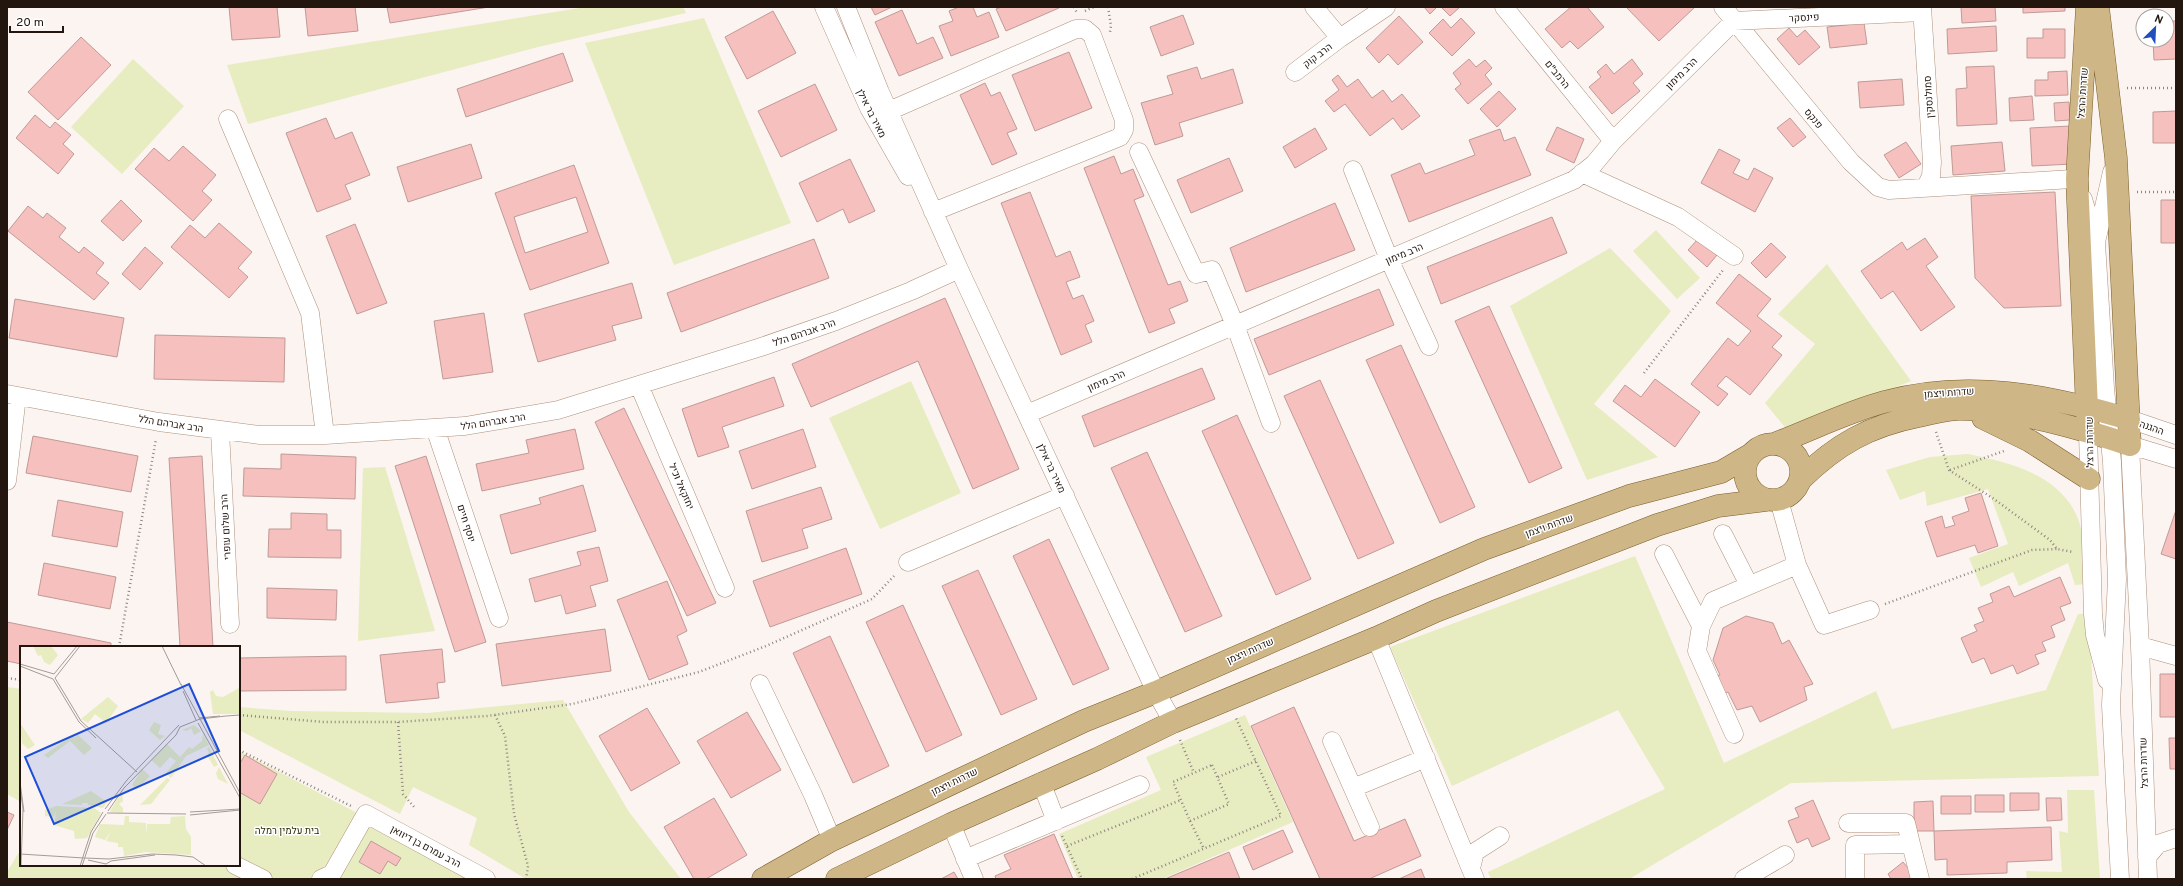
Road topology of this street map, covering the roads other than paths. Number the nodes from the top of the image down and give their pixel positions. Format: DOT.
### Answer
graph roads {
  1 [pos="824,7"];
  2 [pos="846,7"];
  3 [pos="1314,7"];
  4 [pos="1386,7"];
  5 [pos="1504,7"];
  6 [pos="2087,7"];
  7 [pos="2098,7"];
  8 [pos="1922,9"];
  9 [pos="1728,14"];
  10 [pos="1340,38"];
  11 [pos="1295,72"];
  12 [pos="889,111"];
  13 [pos="228,118"];
  14 [pos="1613,141"];
  15 [pos="1139,152"];
  16 [pos="2116,158"];
  17 [pos="1353,170"];
  18 [pos="1582,173"];
  19 [pos="2075,179"];
  20 [pos="1926,187"];
  21 [pos="933,212"];
  22 [pos="2096,243"];
  23 [pos="1734,256"];
  24 [pos="1389,259"];
  25 [pos="959,270"];
  26 [pos="1235,325"];
  27 [pos="1429,346"];
  28 [pos="639,385"];
  29 [pos="12,395"];
  30 [pos="1957,410"];
  31 [pos="2097,410"];
  32 [pos="1027,414"];
  33 [pos="2129,419"];
  34 [pos="1270,423"];
  35 [pos="435,428"];
  36 [pos="220,431"];
  37 [pos="2088,432"];
  38 [pos="325,435"];
  39 [pos="2176,435"];
  40 [pos="2110,438"];
  41 [pos="1774,444"];
  42 [pos="2130,445"];
  43 [pos="1750,455"];
  44 [pos="2176,459"];
  45 [pos="2089,479"];
  46 [pos="1800,480"];
  47 [pos="7,481"];
  48 [pos="1065,495"];
  49 [pos="1773,500"];
  50 [pos="1723,534"];
  51 [pos="1664,554"];
  52 [pos="908,562"];
  53 [pos="1796,565"];
  54 [pos="2117,579"];
  55 [pos="1749,585"];
  56 [pos="725,588"];
  57 [pos="1870,610"];
  58 [pos="499,618"];
  59 [pos="230,624"];
  60 [pos="1701,626"];
  61 [pos="1376,638"];
  62 [pos="2140,646"];
  63 [pos="2176,656"];
  64 [pos="760,684"];
  65 [pos="1156,692"];
  66 [pos="2111,704"];
  67 [pos="1173,722"];
  68 [pos="1734,734"];
  69 [pos="1332,741"];
  70 [pos="1426,758"];
  71 [pos="1041,782"];
  72 [pos="1140,785"];
  73 [pos="1353,788"];
  74 [pos="1056,821"];
  75 [pos="1848,822"];
  76 [pos="951,824"];
  77 [pos="1370,827"];
  78 [pos="1458,836"];
  79 [pos="2176,838"];
  80 [pos="832,840"];
  81 [pos="1911,844"];
  82 [pos="1785,855"];
  83 [pos="2147,857"];
  84 [pos="966,859"];
  85 [pos="237,866"];
  86 [pos="1473,873"];
  87 [pos="1752,877"];
  88 [pos="262,879"];
  89 [pos="321,879"];
  90 [pos="486,879"];
  91 [pos="764,879"];
  92 [pos="837,879"];
  93 [pos="974,879"];
  94 [pos="1855,879"];
  95 [pos="1920,879"];
  96 [pos="2120,879"];
  97 [pos="2148,879"];
  1 -- 21 [label="street, מאיר בר אילן"];
  2 -- 12 [label="street, מאיר בר אילן"];
  3 -- 10 [label="street, הרב קוק"];
  4 -- 10 [label="street, הרב קוק"];
  5 -- 14 [label="street, הרמב\"ם"];
  6 -- 19 [label="main road, שדרות הרצל"];
  7 -- 16 [label="main road, שדרות הרצל"];
  8 -- 9 [label="street, פינסקר"];
  8 -- 20 [label="street, סמולנסקין"];
  9 -- 14 [label="street, הרב מימון"];
  9 -- 20 [label="street, פנקס"];
  10 -- 11 [label="street, הרב קוק"];
  12 -- 21 [label="street, מאיר בר אילן"];
  12 -- 21 [label="street"];
  13 -- 38 [label="street"];
  14 -- 18 [label="street, הרב מימון"];
  15 -- 26 [label="street"];
  16 -- 22 [label="street, שדרות הרצל"];
  16 -- 33 [label="main road, שדרות הרצל"];
  17 -- 24 [label="street"];
  18 -- 23 [label="street"];
  18 -- 24 [label="street, הרב מימון"];
  19 -- 20 [label="street, פנקס"];
  19 -- 22 [label="street, שדרות הרצל"];
  19 -- 31 [label="main road, שדרות הרצל"];
  21 -- 25 [label="street, מאיר בר אילן"];
  22 -- 31 [label="street, שדרות הרצל"];
  24 -- 26 [label="street, הרב מימון"];
  24 -- 27 [label="street"];
  25 -- 28 [label="street, הרב אברהם הלל"];
  25 -- 32 [label="street, מאיר בר אילן"];
  26 -- 32 [label="street, הרב מימון"];
  26 -- 34 [label="street"];
  28 -- 35 [label="street, הרב אברהם הלל"];
  28 -- 56 [label="street, יחזקאל וכיל"];
  29 -- 36 [label="street, הרב אברהם הלל"];
  29 -- 47 [label="street"];
  30 -- 37 [label="main road, שדרות ויצמן"];
  30 -- 45 [label="main road"];
  30 -- 46 [label="main road, שדרות ויצמן"];
  31 -- 33 [label="main road, שדרות ויצמן"];
  31 -- 37 [label="main road, שדרות הרצל"];
  31 -- 40 [label="street, שדרות הרצל"];
  31 -- 41 [label="main road, שדרות ויצמן"];
  32 -- 48 [label="street, מאיר בר אילן"];
  33 -- 39 [label="street, ההגנה"];
  33 -- 42 [label="main road, שדרות הרצל"];
  35 -- 38 [label="street, הרב אברהם הלל"];
  35 -- 58 [label="street, יוסף חיים"];
  36 -- 38 [label="street, הרב אברהם הלל"];
  36 -- 59 [label="street, הרב שלום עופרי"];
  37 -- 40 [label="main road, שדרות ויצמן"];
  37 -- 45 [label="street, שדרות הרצל"];
  40 -- 42 [label="main road, שדרות ויצמן"];
  40 -- 54 [label="street, שדרות הרצל"];
  41 -- 43 [label="main road"];
  41 -- 46 [label="main road"];
  42 -- 44 [label="street"];
  42 -- 62 [label="street, שדרות הרצל"];
  43 -- 49 [label="main road"];
  43 -- 65 [label="main road, שדרות ויצמן"];
  45 -- 66 [label="street, שדרות הרצל"];
  46 -- 49 [label="main road"];
  48 -- 52 [label="street"];
  48 -- 65 [label="street, מאיר בר אילן"];
  49 -- 53 [label="street"];
  49 -- 61 [label="main road"];
  50 -- 55 [label="street"];
  51 -- 60 [label="street"];
  53 -- 55 [label="street"];
  53 -- 57 [label="street"];
  54 -- 62 [label="street, שדרות הרצל"];
  54 -- 66 [label="street, שדרות הרצל"];
  55 -- 60 [label="street"];
  60 -- 68 [label="street"];
  61 -- 67 [label="main road"];
  61 -- 70 [label="street"];
  62 -- 63 [label="street"];
  62 -- 83 [label="street, שדרות הרצל"];
  64 -- 80 [label="street"];
  65 -- 67 [label="street, מאיר בר אילן"];
  65 -- 80 [label="main road, שדרות ויצמן"];
  66 -- 96 [label="street, שדרות הרצל"];
  67 -- 71 [label="main road"];
  69 -- 73 [label="street"];
  70 -- 73 [label="street"];
  70 -- 78 [label="street"];
  71 -- 74 [label="street"];
  71 -- 76 [label="main road"];
  72 -- 74 [label="street"];
  73 -- 77 [label="street"];
  74 -- 84 [label="street"];
  75 -- 81 [label="street"];
  76 -- 84 [label="street"];
  76 -- 92 [label="main road"];
  78 -- 86 [label="street"];
  78 -- 86 [label="street"];
  79 -- 83 [label="street"];
  80 -- 91 [label="main road, שדרות ויצמן"];
  81 -- 94 [label="street"];
  81 -- 95 [label="street"];
  82 -- 87 [label="street"];
  83 -- 97 [label="street, שדרות הרצל"];
  84 -- 93 [label="street"];
  85 -- 88 [label="street"];
  89 -- 90 [label="street, הרב עמרם בן דיוואן"];
}
